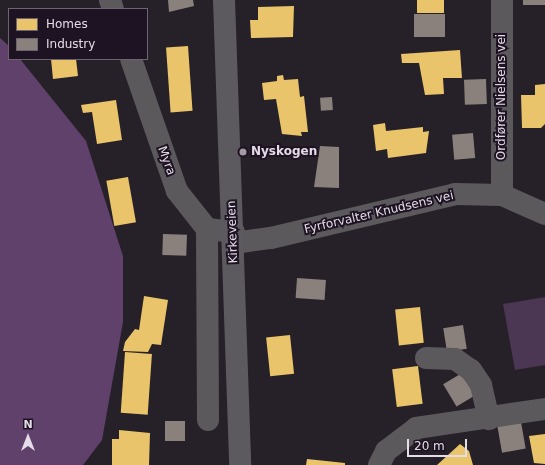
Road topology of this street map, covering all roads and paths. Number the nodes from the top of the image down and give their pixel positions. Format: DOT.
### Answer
graph roads {
  1 [pos="224,0"];
  2 [pos="502,0"];
  3 [pos="131,60"];
  4 [pos="502,194"];
  5 [pos="545,214"];
  6 [pos="207,230"];
  7 [pos="234,237"];
  8 [pos="426,358"];
  9 [pos="545,409"];
  10 [pos="489,419"];
  11 [pos="208,420"];
  12 [pos="240,465"];
  13 [pos="379,465"];
  1 -- 7 [label="main road, Kirkeveien"];
  2 -- 4 [label="street, Ordfører Nielsens vei"];
  3 -- 6 [label="street, Myra"];
  4 -- 5 [label="street, Fyrforvalter Knudsens vei"];
  4 -- 7 [label="street, Fyrforvalter Knudsens vei"];
  6 -- 7 [label="street"];
  6 -- 11 [label="street"];
  7 -- 12 [label="main road, Kirkeveien"];
  8 -- 10 [label="street"];
  9 -- 10 [label="street"];
  10 -- 13 [label="street"];
}
